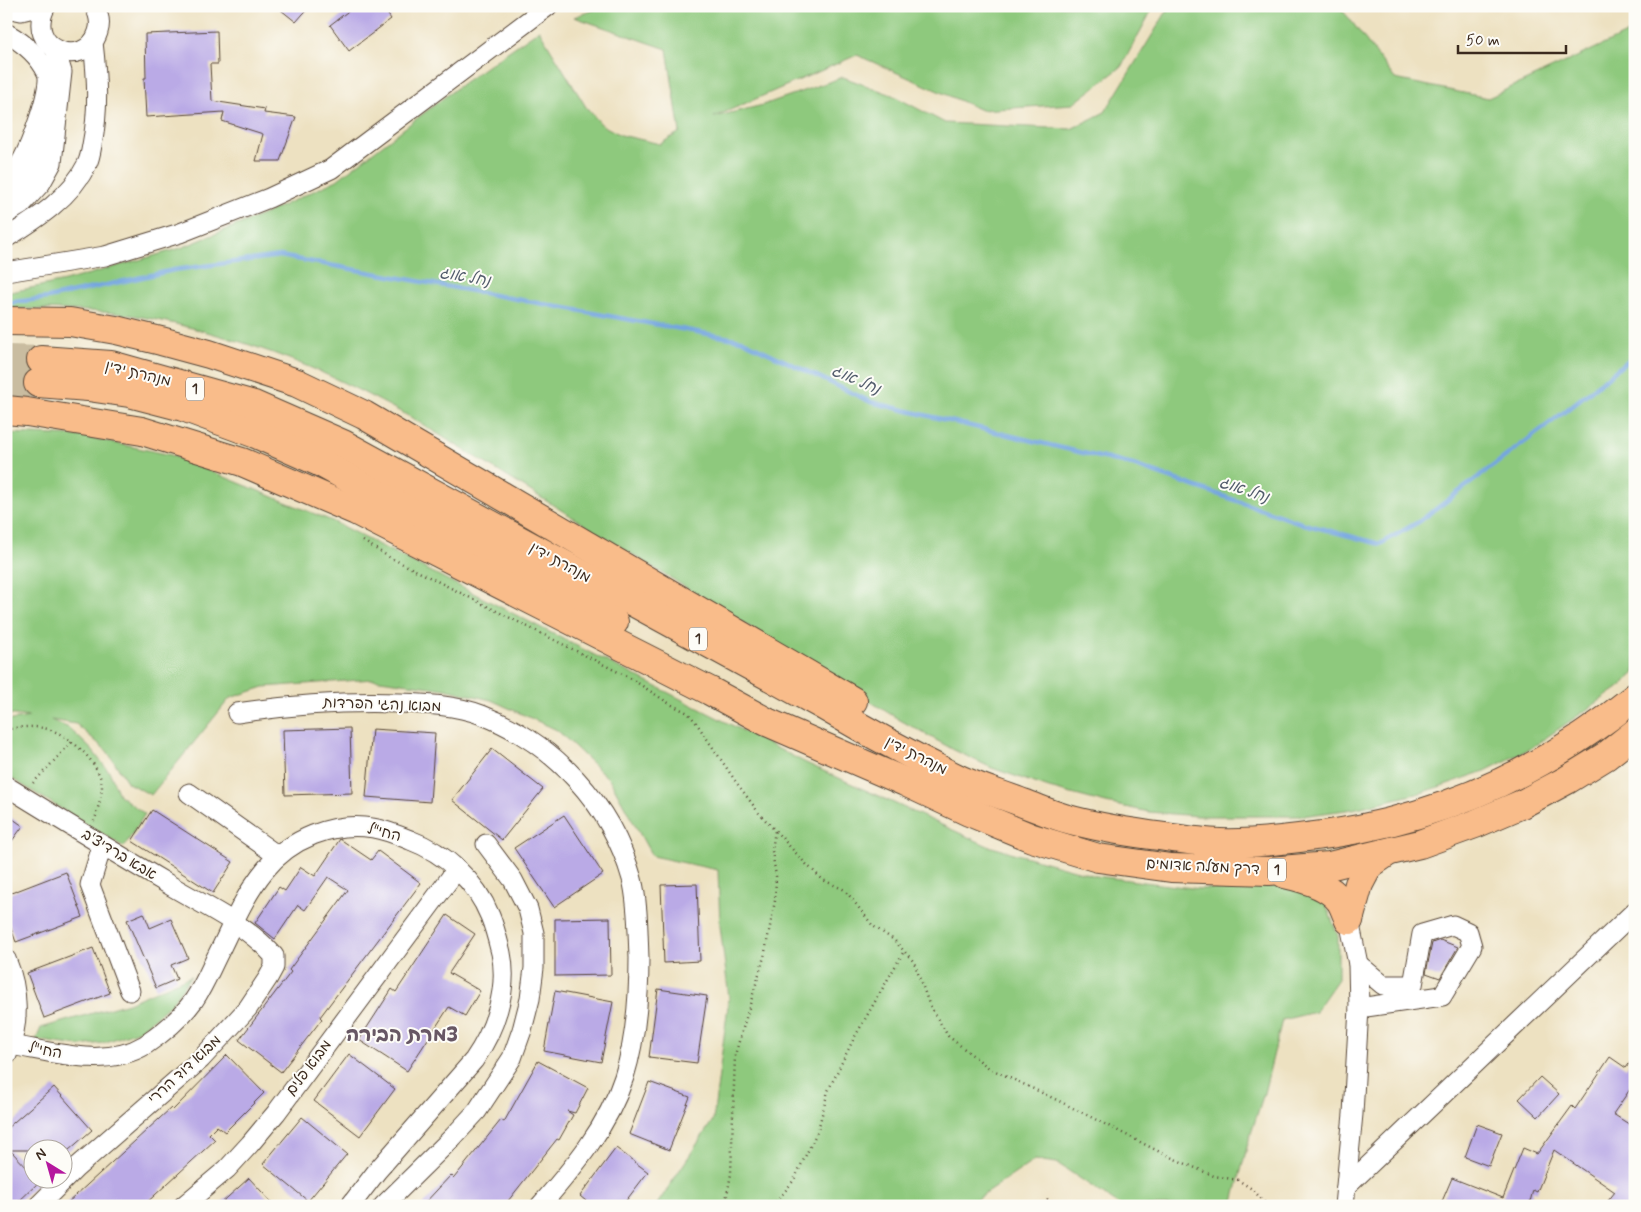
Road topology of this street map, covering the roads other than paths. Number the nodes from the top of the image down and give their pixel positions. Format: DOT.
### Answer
graph roads {
  1 [pos="42,6"];
  2 [pos="46,6"];
  3 [pos="94,6"];
  4 [pos="548,6"];
  5 [pos="6,8"];
  6 [pos="6,28"];
  7 [pos="6,33"];
  8 [pos="93,42"];
  9 [pos="51,46"];
  10 [pos="61,88"];
  11 [pos="52,163"];
  12 [pos="6,177"];
  13 [pos="6,197"];
  14 [pos="6,214"];
  15 [pos="6,224"];
  16 [pos="26,226"];
  17 [pos="6,238"];
  18 [pos="6,242"];
  19 [pos="6,272"];
  20 [pos="6,321"];
  21 [pos="6,410"];
  22 [pos="1635,697"];
  23 [pos="237,713"];
  24 [pos="1635,733"];
  25 [pos="905,782"];
  26 [pos="6,786"];
  27 [pos="189,793"];
  28 [pos="1062,817"];
  29 [pos="486,844"];
  30 [pos="102,846"];
  31 [pos="1385,854"];
  32 [pos="278,856"];
  33 [pos="457,869"];
  34 [pos="1269,871"];
  35 [pos="1635,910"];
  36 [pos="1349,920"];
  37 [pos="233,923"];
  38 [pos="6,959"];
  39 [pos="1358,964"];
  40 [pos="130,991"];
  41 [pos="1359,1008"];
  42 [pos="9,1050"];
  43 [pos="377,1171"];
  44 [pos="401,1189"];
  45 [pos="1345,1197"];
  46 [pos="38,1206"];
  47 [pos="183,1206"];
  48 [pos="350,1206"];
  49 [pos="384,1206"];
  50 [pos="540,1206"];
  1 -- 5 [label="street"];
  2 -- 9 [label="street"];
  3 -- 8 [label="street"];
  4 -- 19 [label="street"];
  6 -- 9 [label="street"];
  7 -- 12 [label="street"];
  8 -- 9 [label="street"];
  8 -- 16 [label="street"];
  9 -- 10 [label="street"];
  10 -- 11 [label="street"];
  10 -- 13 [label="street"];
  11 -- 14 [label="street"];
  11 -- 15 [label="street"];
  16 -- 17 [label="street"];
  16 -- 18 [label="street"];
  20 -- 28 [label="highway"];
  21 -- 25 [label="highway"];
  22 -- 28 [label="highway, דרך מעלה אדומים / 1"];
  23 -- 50 [label="street, מבוא נהגי הפרדות"];
  24 -- 31 [label="highway, דרך מעלה אדומים / 1"];
  25 -- 28 [label="highway, מנהרת ידין / 1"];
  25 -- 34 [label="highway, דרך מעלה אדומים / 1"];
  26 -- 30 [label="street, אבא ברדיצ'ב"];
  27 -- 32 [label="street"];
  29 -- 44 [label="street"];
  30 -- 37 [label="street, אבא ברדיצ'ב"];
  30 -- 40 [label="street"];
  31 -- 34 [label="highway, דרך מעלה אדומים / 1"];
  31 -- 36 [label="highway"];
  32 -- 33 [label="street, החי\"ל"];
  32 -- 37 [label="street, החי\"ל"];
  33 -- 43 [label="street, החי\"ל"];
  33 -- 47 [label="street, מבוא פלים"];
  34 -- 36 [label="highway"];
  35 -- 45 [label="street"];
  36 -- 39 [label="street"];
  37 -- 42 [label="street, החי\"ל"];
  37 -- 46 [label="street, מבוא דוד הררי"];
  38 -- 42 [label="street"];
  39 -- 41 [label="street"];
  39 -- 41 [label="street"];
  41 -- 45 [label="street"];
  43 -- 44 [label="street"];
  43 -- 48 [label="street, החי\"ל"];
  44 -- 49 [label="street"];
}
